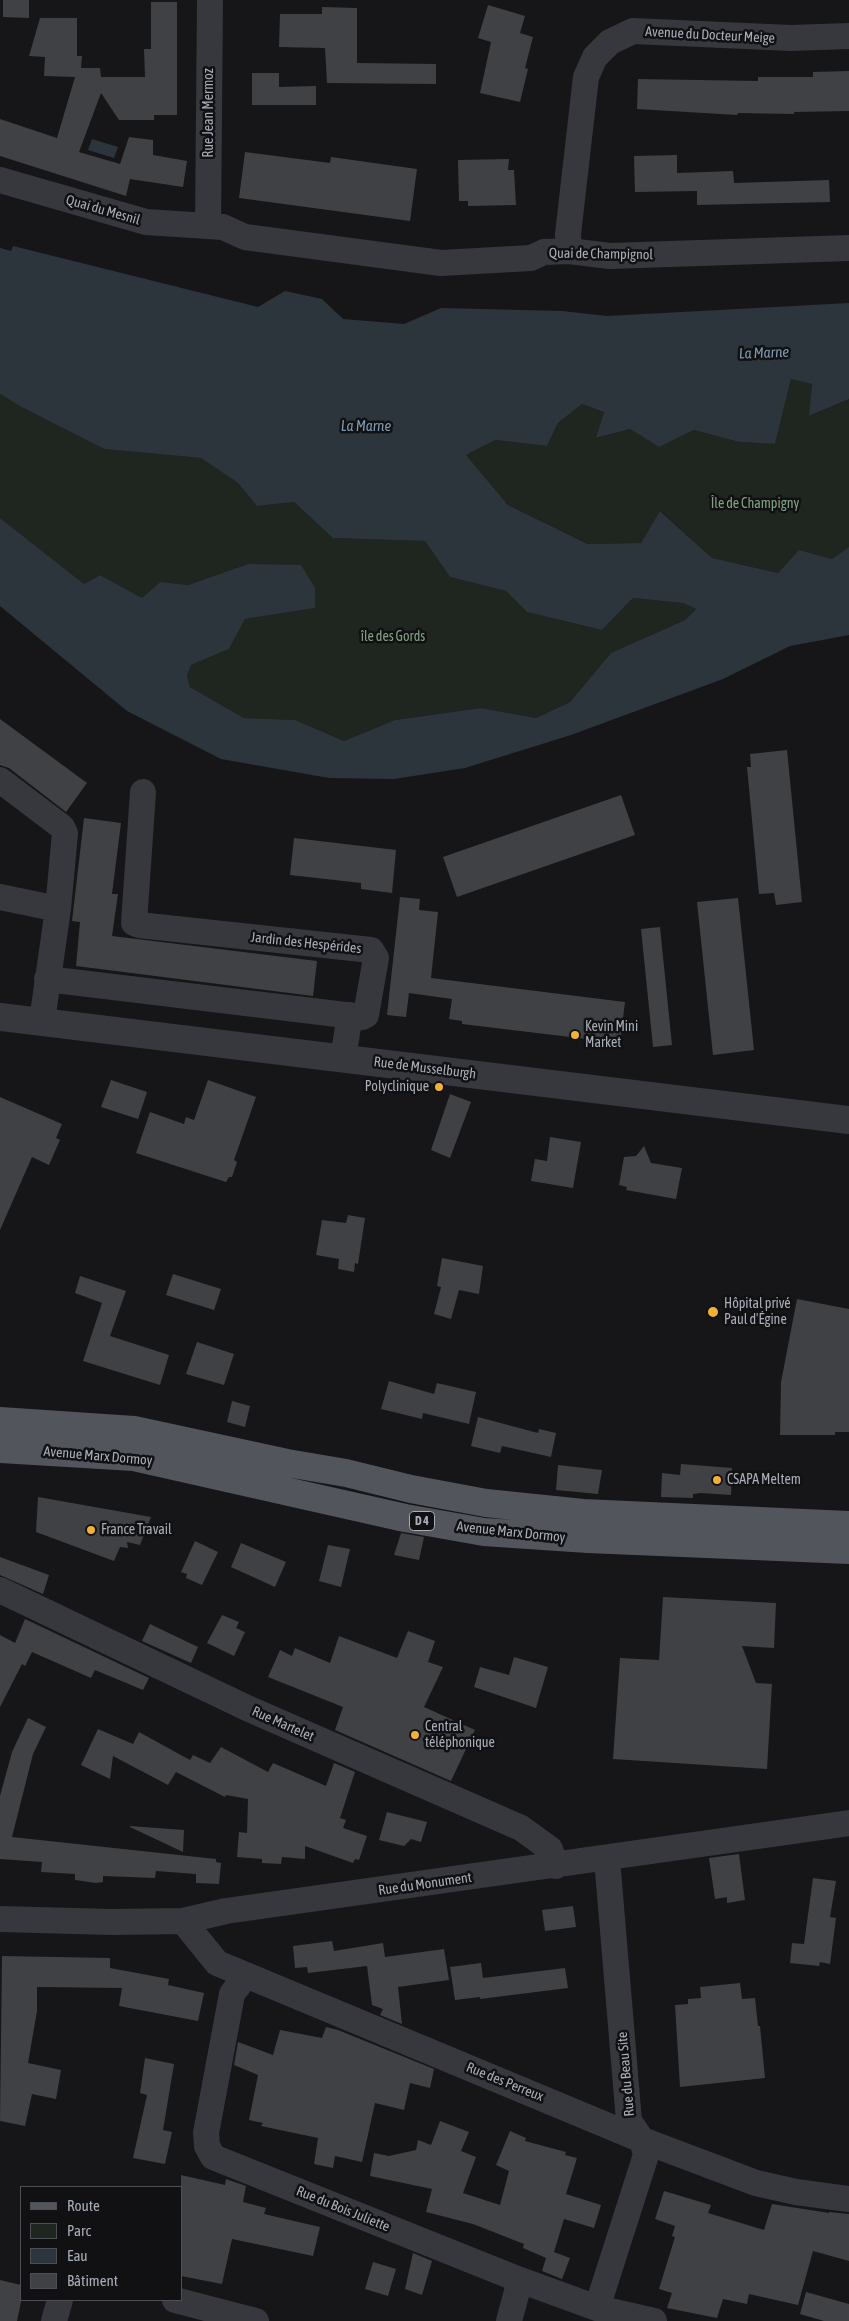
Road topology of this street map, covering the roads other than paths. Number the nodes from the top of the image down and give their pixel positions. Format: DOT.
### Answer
graph roads {
  1 [pos="210,0"];
  2 [pos="849,36"];
  3 [pos="0,180"];
  4 [pos="208,225"];
  5 [pos="849,248"];
  6 [pos="569,251"];
  7 [pos="0,780"];
  8 [pos="143,792"];
  9 [pos="0,897"];
  10 [pos="58,909"];
  11 [pos="47,979"];
  12 [pos="350,1015"];
  13 [pos="0,1017"];
  14 [pos="42,1022"];
  15 [pos="343,1058"];
  16 [pos="849,1120"];
  17 [pos="0,1421"];
  18 [pos="0,1449"];
  19 [pos="849,1525"];
  20 [pos="849,1550"];
  21 [pos="0,1590"];
  22 [pos="849,1823"];
  23 [pos="608,1859"];
  24 [pos="556,1866"];
  25 [pos="0,1919"];
  26 [pos="183,1921"];
  27 [pos="246,1975"];
  28 [pos="642,2140"];
  29 [pos="849,2199"];
  30 [pos="520,2280"];
  31 [pos="60,2301"];
  32 [pos="179,2301"];
  33 [pos="597,2308"];
  34 [pos="54,2321"];
  35 [pos="256,2321"];
  36 [pos="509,2321"];
  37 [pos="654,2321"];
  1 -- 4 [label="street, Rue Jean Mermoz"];
  2 -- 6 [label="street, Avenue du Docteur Meige"];
  3 -- 4 [label="street, Quai du Mesnil"];
  4 -- 6 [label="street, Quai de Champignol"];
  5 -- 6 [label="street, Quai de Champignol"];
  7 -- 10 [label="street"];
  8 -- 12 [label="street, Jardin des Hespérides"];
  9 -- 10 [label="street"];
  10 -- 11 [label="street"];
  11 -- 12 [label="street"];
  11 -- 14 [label="street"];
  12 -- 15 [label="street"];
  13 -- 14 [label="street, Rue de Musselburgh"];
  14 -- 15 [label="street, Rue de Musselburgh"];
  15 -- 16 [label="street, Rue de Musselburgh"];
  17 -- 19 [label="main road, Avenue Marx Dormoy / D 4"];
  18 -- 20 [label="main road, Avenue Marx Dormoy / D 4"];
  21 -- 24 [label="street, Rue Martelet"];
  22 -- 23 [label="street, Rue du Monument"];
  23 -- 24 [label="street, Rue du Monument"];
  23 -- 28 [label="street, Rue du Beau Site"];
  24 -- 26 [label="street, Rue du Monument"];
  25 -- 26 [label="street, Rue du Monument"];
  26 -- 27 [label="street, Rue des Perreux"];
  27 -- 28 [label="street, Rue des Perreux"];
  27 -- 30 [label="street, Rue du Bois Juliette"];
  28 -- 29 [label="street, Rue des Perreux"];
  28 -- 33 [label="street, Rue du Beau Site"];
  30 -- 33 [label="street, Rue du Bois Juliette"];
  30 -- 36 [label="street"];
  31 -- 34 [label="street"];
  32 -- 35 [label="street"];
  33 -- 37 [label="street, Rue du Bois Juliette"];
}
